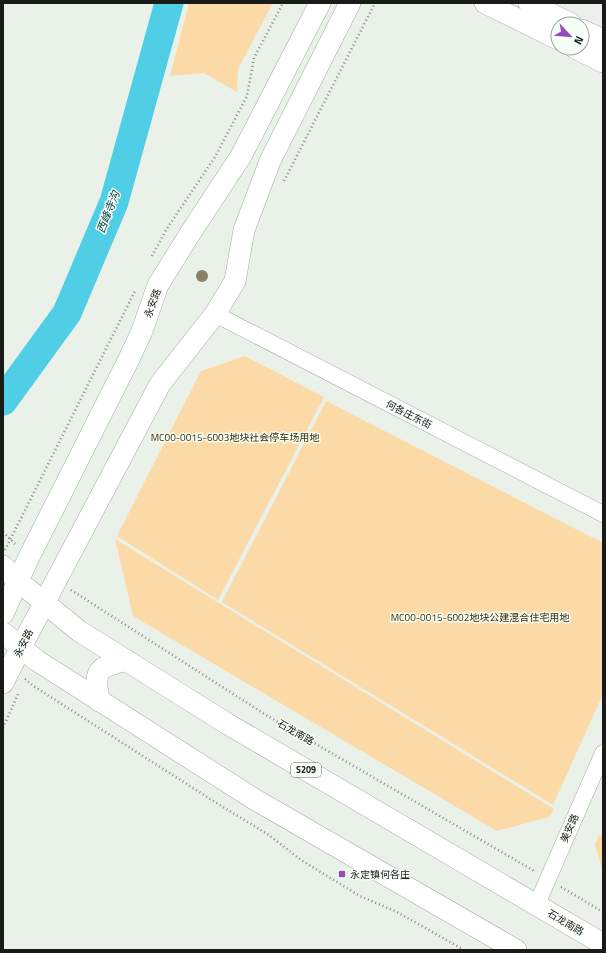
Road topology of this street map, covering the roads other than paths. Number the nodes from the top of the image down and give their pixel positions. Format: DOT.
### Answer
graph roads {
  1 [pos="320,3"];
  2 [pos="350,3"];
  3 [pos="485,3"];
  4 [pos="529,3"];
  5 [pos="555,16"];
  6 [pos="590,34"];
  7 [pos="550,35"];
  8 [pos="603,40"];
  9 [pos="590,56"];
  10 [pos="603,62"];
  11 [pos="214,314"];
  12 [pos="603,514"];
  13 [pos="3,566"];
  14 [pos="18,581"];
  15 [pos="44,603"];
  16 [pos="3,614"];
  17 [pos="3,633"];
  18 [pos="21,647"];
  19 [pos="126,660"];
  20 [pos="7,675"];
  21 [pos="99,701"];
  22 [pos="603,753"];
  23 [pos="537,904"];
  24 [pos="603,944"];
  25 [pos="516,950"];
  1 -- 14 [label="main road, 永安路"];
  2 -- 11 [label="main road, 永安路"];
  3 -- 7 [label="main road"];
  4 -- 5 [label="main road"];
  6 -- 8 [label="main road"];
  9 -- 10 [label="main road"];
  11 -- 12 [label="street, 何各庄东街"];
  11 -- 15 [label="main road, 永安路"];
  13 -- 14 [label="main road, 石龙南路 / S209"];
  14 -- 15 [label="main road, 石龙南路 / S209"];
  14 -- 16 [label="main road, 永安路"];
  15 -- 18 [label="main road, 永安路"];
  15 -- 19 [label="main road, 石龙南路 / S209"];
  17 -- 18 [label="main road"];
  18 -- 20 [label="main road, 永安路"];
  18 -- 21 [label="main road"];
  19 -- 21 [label="main road"];
  19 -- 23 [label="main road, 石龙南路 / S209"];
  21 -- 25 [label="main road"];
  22 -- 23 [label="street, 美安路"];
  23 -- 24 [label="main road, 石龙南路 / S209"];
}
